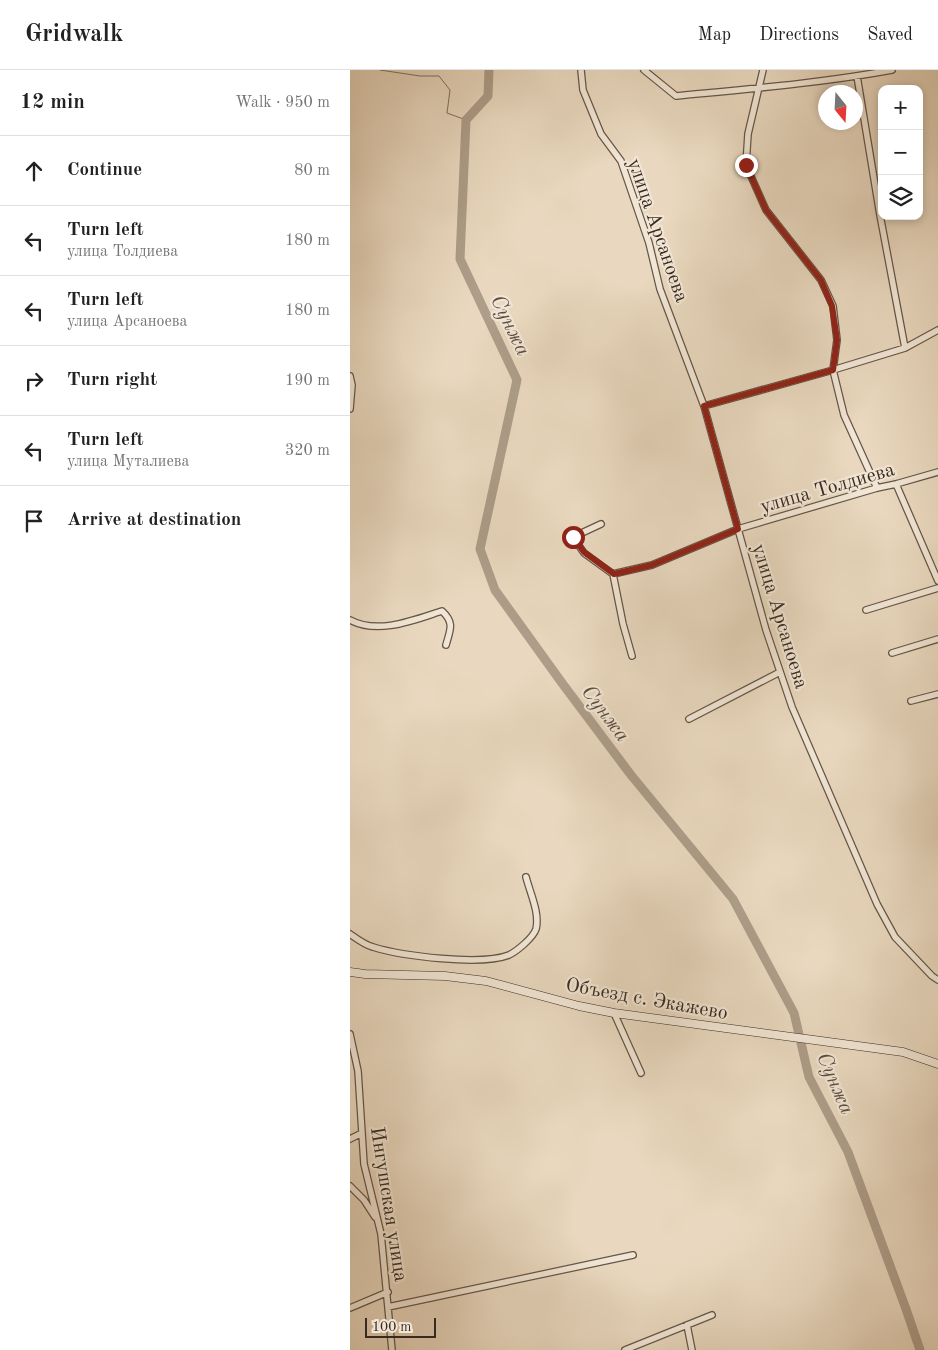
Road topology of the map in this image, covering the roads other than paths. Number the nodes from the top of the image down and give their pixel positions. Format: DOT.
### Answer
graph roads {
  1 [pos="581,70"];
  2 [pos="644,70"];
  3 [pos="762,70"];
  4 [pos="892,70"];
  5 [pos="857,76"];
  6 [pos="758,88"];
  7 [pos="938,330"];
  8 [pos="906,348"];
  9 [pos="833,370"];
  10 [pos="350,376"];
  11 [pos="704,406"];
  12 [pos="350,409"];
  13 [pos="938,472"];
  14 [pos="896,484"];
  15 [pos="876,488"];
  16 [pos="601,524"];
  17 [pos="738,529"];
  18 [pos="614,574"];
  19 [pos="938,581"];
  20 [pos="938,588"];
  21 [pos="866,610"];
  22 [pos="350,620"];
  23 [pos="938,638"];
  24 [pos="446,646"];
  25 [pos="892,653"];
  26 [pos="632,656"];
  27 [pos="780,672"];
  28 [pos="938,694"];
  29 [pos="911,701"];
  30 [pos="689,718"];
  31 [pos="526,877"];
  32 [pos="350,934"];
  33 [pos="350,972"];
  34 [pos="938,980"];
  35 [pos="614,1013"];
  36 [pos="350,1034"];
  37 [pos="938,1064"];
  38 [pos="641,1073"];
  39 [pos="362,1133"];
  40 [pos="350,1139"];
  41 [pos="350,1186"];
  42 [pos="378,1221"];
  43 [pos="633,1255"];
  44 [pos="388,1292"];
  45 [pos="388,1307"];
  46 [pos="350,1308"];
  47 [pos="712,1315"];
  48 [pos="687,1325"];
  49 [pos="392,1350"];
  50 [pos="625,1350"];
  51 [pos="692,1350"];
  1 -- 11 [label="street, улица Арсаноева"];
  2 -- 6 [label="street"];
  3 -- 6 [label="street"];
  4 -- 5 [label="street"];
  5 -- 6 [label="street"];
  5 -- 8 [label="street"];
  6 -- 9 [label="street"];
  7 -- 8 [label="street"];
  8 -- 9 [label="street"];
  9 -- 11 [label="street"];
  9 -- 15 [label="street"];
  10 -- 12 [label="street"];
  11 -- 17 [label="street, улица Арсаноева"];
  13 -- 14 [label="street, улица Толдиева"];
  14 -- 15 [label="street, улица Толдиева"];
  14 -- 19 [label="street"];
  15 -- 17 [label="street, улица Толдиева"];
  16 -- 18 [label="street"];
  17 -- 18 [label="street, улица Толдиева"];
  17 -- 27 [label="street, улица Арсаноева"];
  18 -- 26 [label="street"];
  20 -- 21 [label="street"];
  22 -- 24 [label="street"];
  23 -- 25 [label="street"];
  27 -- 30 [label="street"];
  27 -- 34 [label="street, улица Арсаноева"];
  28 -- 29 [label="street"];
  31 -- 32 [label="street"];
  33 -- 35 [label="main road, Объезд с. Экажево"];
  35 -- 37 [label="main road, Объезд с. Экажево"];
  35 -- 38 [label="street"];
  36 -- 39 [label="street, Ингушская улица"];
  39 -- 40 [label="street"];
  39 -- 42 [label="street, Ингушская улица"];
  41 -- 42 [label="street"];
  42 -- 44 [label="street, Ингушская улица"];
  43 -- 45 [label="street"];
  44 -- 45 [label="street, Ингушская улица"];
  44 -- 46 [label="street"];
  45 -- 49 [label="street, Ингушская улица"];
  47 -- 48 [label="street"];
  48 -- 50 [label="street"];
  48 -- 51 [label="street"];
}
